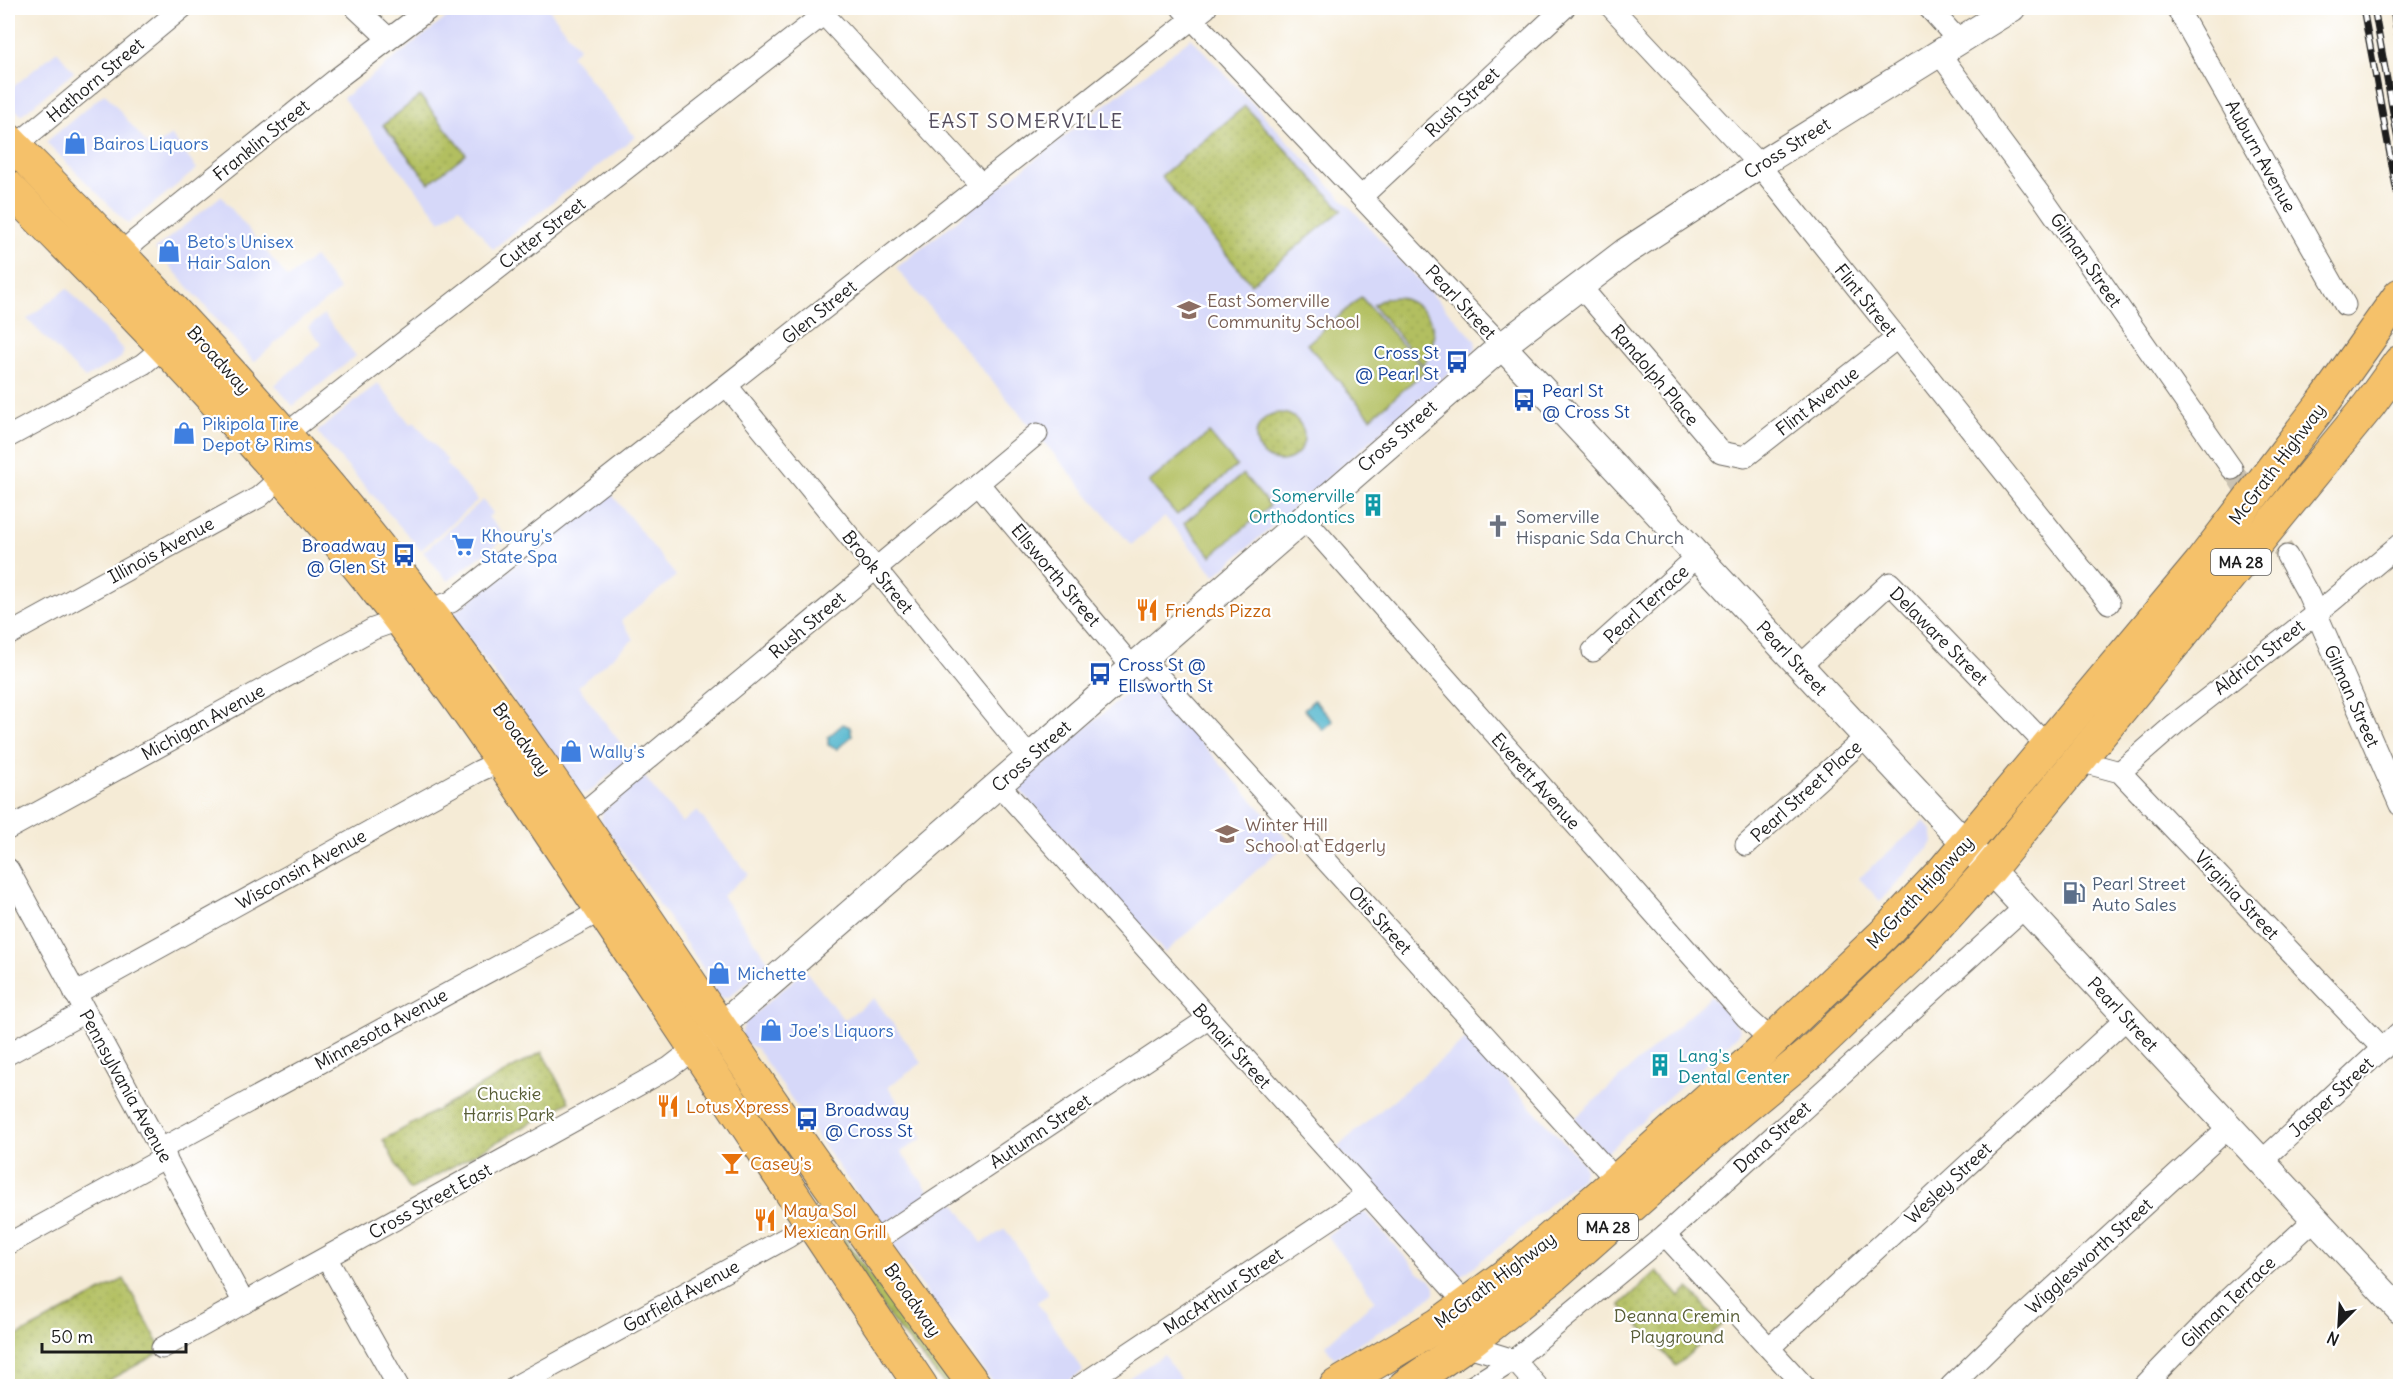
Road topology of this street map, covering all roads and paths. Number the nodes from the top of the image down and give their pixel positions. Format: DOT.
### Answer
graph roads {
  1 [pos="182,8"];
  2 [pos="356,8"];
  3 [pos="430,8"];
  4 [pos="1564,8"];
  5 [pos="1612,8"];
  6 [pos="1929,8"];
  7 [pos="2012,8"];
  8 [pos="2177,8"];
  9 [pos="821,11"];
  10 [pos="1194,12"];
  11 [pos="389,39"];
  12 [pos="1949,47"];
  13 [pos="10,146"];
  14 [pos="1758,165"];
  15 [pos="981,184"];
  16 [pos="8,187"];
  17 [pos="1361,197"];
  18 [pos="121,254"];
  19 [pos="105,285"];
  20 [pos="1580,286"];
  21 [pos="2393,305"];
  22 [pos="2345,306"];
  23 [pos="1897,338"];
  24 [pos="165,346"];
  25 [pos="1502,346"];
  26 [pos="2398,366"];
  27 [pos="727,386"];
  28 [pos="1037,434"];
  29 [pos="8,436"];
  30 [pos="284,455"];
  31 [pos="1736,456"];
  32 [pos="2232,470"];
  33 [pos="978,483"];
  34 [pos="1304,518"];
  35 [pos="2400,544"];
  36 [pos="1698,556"];
  37 [pos="2286,556"];
  38 [pos="876,568"];
  39 [pos="2109,603"];
  40 [pos="2315,613"];
  41 [pos="413,614"];
  42 [pos="8,635"];
  43 [pos="1593,651"];
  44 [pos="1138,663"];
  45 [pos="1800,666"];
  46 [pos="1866,737"];
  47 [pos="2048,747"];
  48 [pos="515,754"];
  49 [pos="1030,758"];
  50 [pos="2079,761"];
  51 [pos="2120,772"];
  52 [pos="999,784"];
  53 [pos="2400,805"];
  54 [pos="578,817"];
  55 [pos="8,829"];
  56 [pos="1746,845"];
  57 [pos="1965,845"];
  58 [pos="8,869"];
  59 [pos="1989,870"];
  60 [pos="2024,908"];
  61 [pos="602,910"];
  62 [pos="80,1003"];
  63 [pos="2127,1018"];
  64 [pos="1208,1019"];
  65 [pos="720,1027"];
  66 [pos="2400,1032"];
  67 [pos="1772,1041"];
  68 [pos="696,1048"];
  69 [pos="2383,1049"];
  70 [pos="8,1054"];
  71 [pos="2229,1127"];
  72 [pos="163,1153"];
  73 [pos="2262,1161"];
  74 [pos="1617,1181"];
  75 [pos="1366,1196"];
  76 [pos="842,1201"];
  77 [pos="2315,1219"];
  78 [pos="810,1222"];
  79 [pos="1665,1235"];
  80 [pos="872,1243"];
  81 [pos="8,1244"];
  82 [pos="327,1259"];
  83 [pos="244,1303"];
  84 [pos="1467,1305"];
  85 [pos="2400,1310"];
  86 [pos="1465,1346"];
  87 [pos="162,1348"];
  88 [pos="1769,1348"];
  89 [pos="1514,1360"];
  90 [pos="398,1386"];
  91 [pos="516,1386"];
  92 [pos="921,1386"];
  93 [pos="975,1386"];
  94 [pos="1080,1386"];
  95 [pos="1336,1386"];
  96 [pos="1405,1386"];
  97 [pos="1473,1386"];
  98 [pos="1537,1386"];
  99 [pos="1804,1386"];
  100 [pos="1951,1386"];
  101 [pos="2144,1386"];
  1 -- 13 [label="street, Hathorn Street"];
  2 -- 11 [label="street"];
  3 -- 11 [label="street, Franklin Street"];
  4 -- 17 [label="street, Rush Street"];
  5 -- 14 [label="street, Flint Street"];
  6 -- 12 [label="street, Gilman Street"];
  7 -- 12 [label="street, Cross Street"];
  8 -- 22 [label="street, Auburn Avenue"];
  9 -- 15 [label="street"];
  9 -- 30 [label="street, Cutter Street"];
  10 -- 15 [label="street, Glen Street"];
  10 -- 17 [label="street, Pearl Street"];
  11 -- 18 [label="street, Franklin Street"];
  12 -- 14 [label="street, Cross Street"];
  12 -- 32 [label="street, Gilman Street"];
  13 -- 18 [label="main road, Broadway"];
  14 -- 20 [label="street, Cross Street"];
  14 -- 23 [label="street, Flint Street"];
  15 -- 27 [label="street, Glen Street"];
  16 -- 19 [label="main road, Broadway"];
  17 -- 25 [label="street, Pearl Street"];
  18 -- 19 [label="street, Franklin Street"];
  18 -- 30 [label="main road, Broadway"];
  19 -- 24 [label="main road, Broadway"];
  20 -- 25 [label="street, Cross Street"];
  20 -- 31 [label="street, Randolph Place"];
  21 -- 47 [label="main road, McGrath Highway / MA 28"];
  23 -- 31 [label="street, Flint Avenue"];
  23 -- 39 [label="street, Flint Street"];
  24 -- 29 [label="street"];
  24 -- 30 [label="main road, Broadway"];
  25 -- 34 [label="street, Cross Street"];
  25 -- 36 [label="street, Pearl Street"];
  26 -- 50 [label="main road, McGrath Highway / MA 28"];
  27 -- 38 [label="street, Brook Street"];
  27 -- 41 [label="street, Glen Street"];
  28 -- 33 [label="street, Rush Street"];
  30 -- 41 [label="main road, Broadway"];
  30 -- 42 [label="street, Illinois Avenue"];
  33 -- 38 [label="street, Rush Street"];
  33 -- 44 [label="street, Ellsworth Street"];
  34 -- 44 [label="street, Cross Street"];
  34 -- 67 [label="street, Everett Avenue"];
  35 -- 40 [label="street, Aldrich Street"];
  36 -- 43 [label="street, Pearl Terrace"];
  36 -- 45 [label="street, Pearl Street"];
  37 -- 40 [label="street, Gilman Street"];
  38 -- 49 [label="street, Brook Street"];
  38 -- 54 [label="street, Rush Street"];
  40 -- 51 [label="street, Aldrich Street"];
  40 -- 53 [label="street, Gilman Street"];
  41 -- 48 [label="main road, Broadway"];
  41 -- 55 [label="street, Michigan Avenue"];
  44 -- 49 [label="street, Cross Street"];
  44 -- 74 [label="street, Otis Street"];
  45 -- 46 [label="street, Pearl Street"];
  45 -- 47 [label="street, Delaware Street"];
  46 -- 56 [label="street, Pearl Street Place"];
  46 -- 57 [label="street, Pearl Street"];
  47 -- 57 [label="main road, McGrath Highway / MA 28"];
  48 -- 54 [label="main road, Broadway"];
  48 -- 61 [label="main road, Broadway"];
  48 -- 62 [label="street, Wisconsin Avenue"];
  49 -- 52 [label="street, Cross Street"];
  50 -- 51 [label="street"];
  50 -- 59 [label="main road, McGrath Highway / MA 28"];
  51 -- 69 [label="street, Virginia Street"];
  52 -- 64 [label="street, Bonair Street"];
  52 -- 65 [label="street, Cross Street"];
  54 -- 65 [label="main road, Broadway"];
  57 -- 59 [label="street, Pearl Street"];
  57 -- 67 [label="main road, McGrath Highway / MA 28"];
  58 -- 62 [label="street, Pennsylvania Avenue"];
  59 -- 60 [label="street, Pearl Street"];
  59 -- 86 [label="main road, McGrath Highway / MA 28"];
  60 -- 63 [label="street, Pearl Street"];
  60 -- 79 [label="street, Dana Street"];
  61 -- 68 [label="main road, Broadway"];
  61 -- 72 [label="street, Minnesota Avenue"];
  62 -- 70 [label="street, Wisconsin Avenue"];
  62 -- 72 [label="street, Pennsylvania Avenue"];
  63 -- 71 [label="street, Pearl Street"];
  63 -- 88 [label="street, Wesley Street"];
  64 -- 75 [label="street, Bonair Street"];
  64 -- 80 [label="street, Autumn Street"];
  65 -- 68 [label="street, Cross Street"];
  65 -- 76 [label="main road, Broadway"];
  66 -- 69 [label="street, Jasper Street"];
  67 -- 74 [label="main road, McGrath Highway / MA 28"];
  68 -- 78 [label="main road, Broadway"];
  68 -- 82 [label="street, Cross Street East"];
  69 -- 73 [label="street, Jasper Street"];
  71 -- 73 [label="street, Pearl Street"];
  71 -- 100 [label="street, Wigglesworth Street"];
  72 -- 81 [label="street, Minnesota Avenue"];
  72 -- 83 [label="street, Pennsylvania Avenue"];
  73 -- 77 [label="street, Pearl Street"];
  74 -- 84 [label="main road, McGrath Highway / MA 28"];
  75 -- 84 [label="street, Bonair Street"];
  75 -- 94 [label="street, MacArthur Street"];
  76 -- 78 [label="street, Garfield Avenue"];
  76 -- 80 [label="main road, Broadway"];
  77 -- 85 [label="street, Pearl Street"];
  77 -- 101 [label="street, Gilman Terrace"];
  78 -- 91 [label="street, Garfield Avenue"];
  78 -- 92 [label="main road, Broadway"];
  79 -- 88 [label="street"];
  79 -- 89 [label="street, Dana Street"];
  80 -- 93 [label="main road, Broadway"];
  82 -- 83 [label="street, Cross Street East"];
  82 -- 90 [label="street"];
  83 -- 87 [label="street, Cross Street East"];
  84 -- 95 [label="main road, McGrath Highway / MA 28"];
  86 -- 89 [label="street"];
  86 -- 96 [label="main road, McGrath Highway / MA 28"];
  88 -- 99 [label="street"];
  89 -- 97 [label="street, Dana Street"];
  89 -- 98 [label="street"];
}
